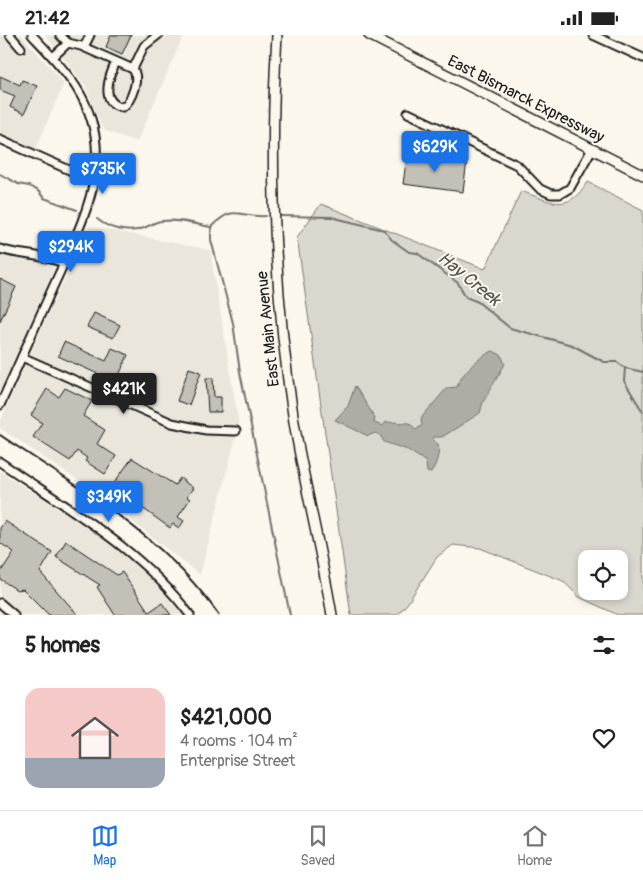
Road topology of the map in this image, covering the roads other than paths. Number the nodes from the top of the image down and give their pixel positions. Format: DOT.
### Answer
graph roads {
  1 [pos="10,35"];
  2 [pos="32,35"];
  3 [pos="60,35"];
  4 [pos="90,35"];
  5 [pos="158,35"];
  6 [pos="277,35"];
  7 [pos="369,35"];
  8 [pos="593,35"];
  9 [pos="68,43"];
  10 [pos="84,47"];
  11 [pos="21,48"];
  12 [pos="53,57"];
  13 [pos="643,58"];
  14 [pos="116,62"];
  15 [pos="133,69"];
  16 [pos="408,113"];
  17 [pos="0,139"];
  18 [pos="592,149"];
  19 [pos="643,175"];
  20 [pos="95,179"];
  21 [pos="0,249"];
  22 [pos="63,263"];
  23 [pos="22,357"];
  24 [pos="0,405"];
  25 [pos="236,431"];
  26 [pos="0,462"];
  27 [pos="0,603"];
  28 [pos="14,615"];
  29 [pos="190,615"];
  30 [pos="332,615"];
  1 -- 11 [label="street"];
  2 -- 12 [label="street"];
  3 -- 9 [label="street"];
  4 -- 10 [label="street"];
  5 -- 15 [label="street"];
  6 -- 30 [label="main road, East Main Avenue"];
  7 -- 18 [label="main road, East Bismarck Expressway"];
  8 -- 13 [label="street"];
  9 -- 10 [label="street"];
  9 -- 12 [label="street"];
  10 -- 14 [label="street"];
  12 -- 20 [label="street"];
  14 -- 15 [label="street"];
  14 -- 15 [label="street"];
  16 -- 18 [label="street"];
  17 -- 20 [label="street"];
  18 -- 19 [label="main road, East Bismarck Expressway"];
  20 -- 22 [label="street"];
  21 -- 22 [label="street"];
  22 -- 23 [label="street"];
  23 -- 24 [label="street"];
  23 -- 25 [label="street"];
  26 -- 29 [label="street"];
  27 -- 28 [label="street"];
}
